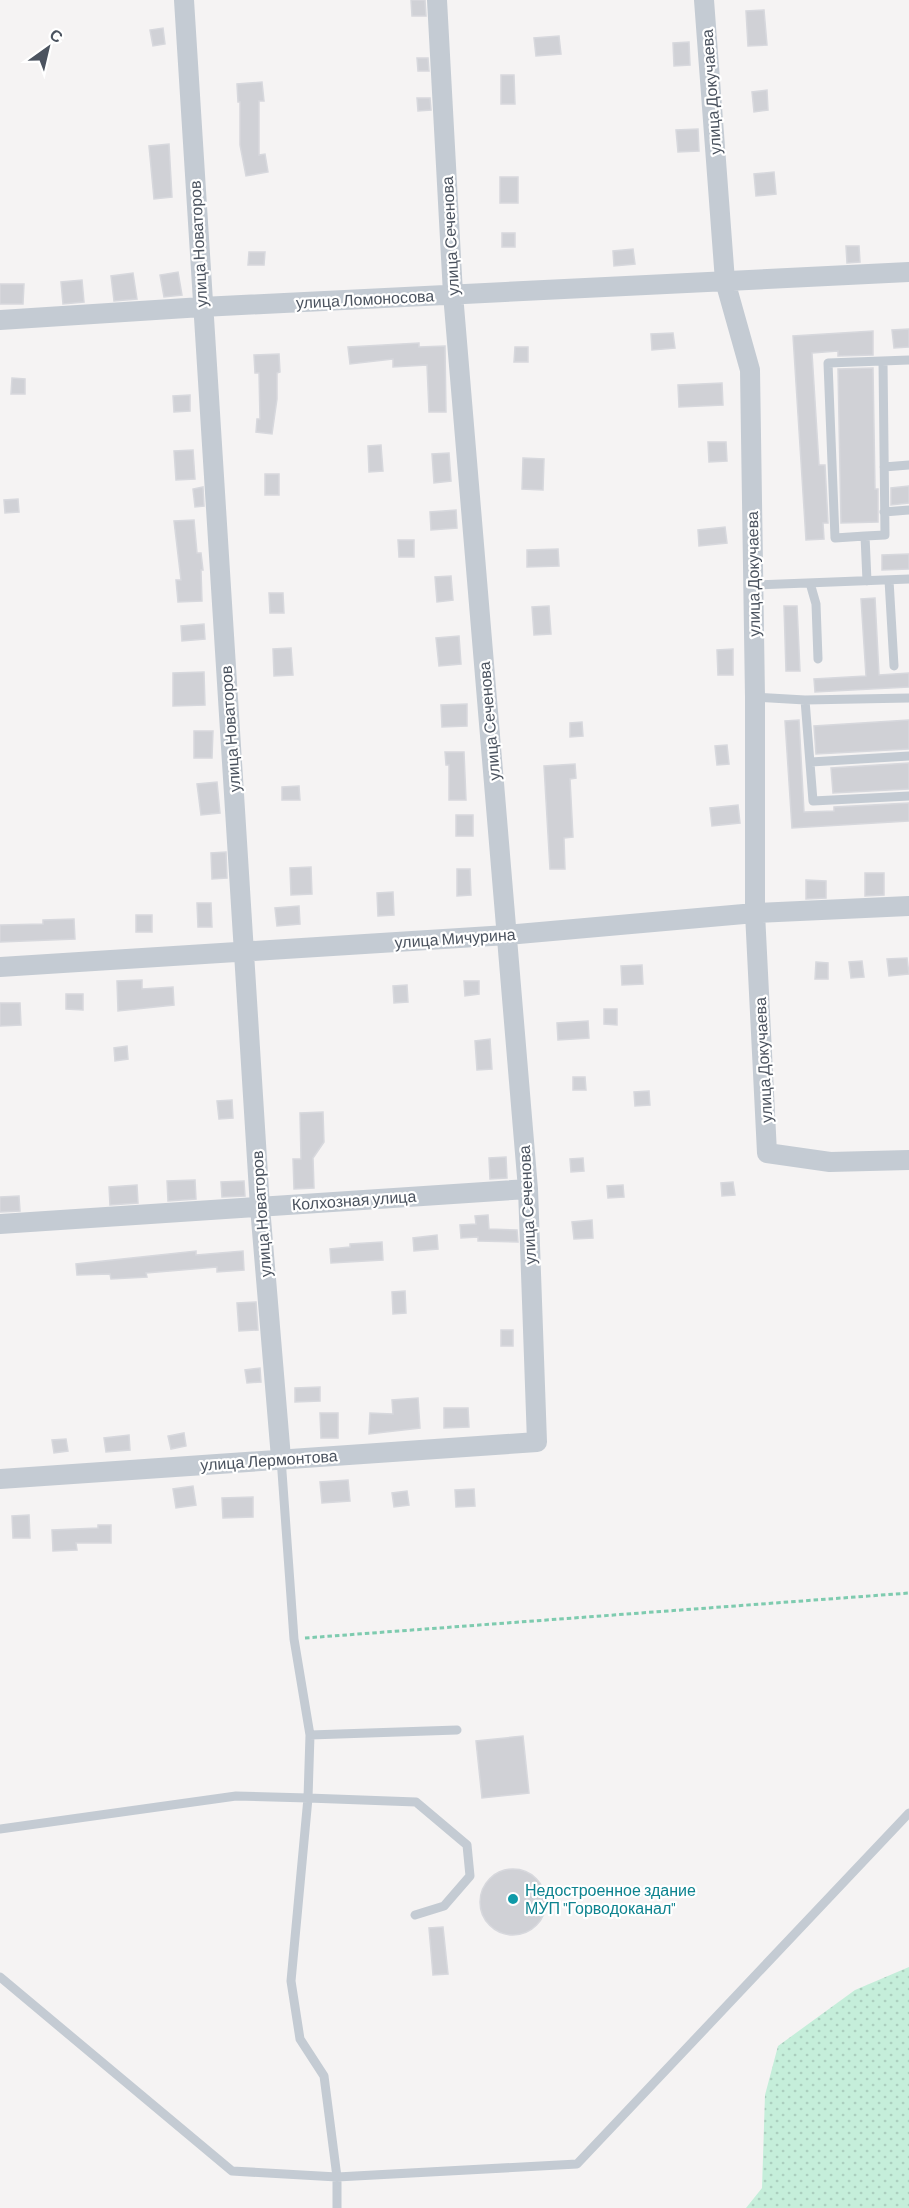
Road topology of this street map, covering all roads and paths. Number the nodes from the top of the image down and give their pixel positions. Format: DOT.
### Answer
graph roads {
  1 [pos="184,0"];
  2 [pos="438,0"];
  3 [pos="704,0"];
  4 [pos="909,272"];
  5 [pos="725,281"];
  6 [pos="453,294"];
  7 [pos="202,308"];
  8 [pos="0,320"];
  9 [pos="909,360"];
  10 [pos="884,361"];
  11 [pos="909,465"];
  12 [pos="884,467"];
  13 [pos="909,510"];
  14 [pos="884,512"];
  15 [pos="866,536"];
  16 [pos="909,579"];
  17 [pos="889,580"];
  18 [pos="867,581"];
  19 [pos="810,583"];
  20 [pos="753,585"];
  21 [pos="818,659"];
  22 [pos="894,666"];
  23 [pos="755,697"];
  24 [pos="909,698"];
  25 [pos="805,700"];
  26 [pos="909,756"];
  27 [pos="811,762"];
  28 [pos="909,796"];
  29 [pos="909,906"];
  30 [pos="755,913"];
  31 [pos="507,935"];
  32 [pos="244,951"];
  33 [pos="0,967"];
  34 [pos="909,1160"];
  35 [pos="528,1189"];
  36 [pos="260,1207"];
  37 [pos="0,1224"];
  38 [pos="537,1442"];
  39 [pos="281,1458"];
  40 [pos="0,1479"];
  41 [pos="909,1593"];
  42 [pos="294,1639"];
  43 [pos="458,1730"];
  44 [pos="310,1735"];
  45 [pos="308,1798"];
  46 [pos="909,1813"];
  47 [pos="0,1829"];
  48 [pos="416,1914"];
  49 [pos="0,1977"];
  50 [pos="337,2177"];
  51 [pos="337,2208"];
  1 -- 7 [label="street, улица Новаторов"];
  2 -- 6 [label="street, улица Сеченова"];
  3 -- 5 [label="street, улица Докучаева"];
  4 -- 5 [label="street, улица Ломоносова"];
  5 -- 6 [label="street, улица Ломоносова"];
  5 -- 20 [label="street, улица Докучаева"];
  6 -- 7 [label="street, улица Ломоносова"];
  6 -- 31 [label="street, улица Сеченова"];
  7 -- 8 [label="street, улица Ломоносова"];
  7 -- 32 [label="street, улица Новаторов"];
  9 -- 10 [label="lane"];
  10 -- 12 [label="lane"];
  10 -- 15 [label="lane"];
  11 -- 12 [label="lane"];
  12 -- 14 [label="lane"];
  13 -- 14 [label="lane"];
  14 -- 15 [label="lane"];
  15 -- 18 [label="lane"];
  16 -- 17 [label="lane"];
  17 -- 18 [label="lane"];
  17 -- 22 [label="lane"];
  18 -- 19 [label="lane"];
  19 -- 20 [label="lane"];
  19 -- 21 [label="lane"];
  20 -- 23 [label="street, улица Докучаева"];
  23 -- 25 [label="lane"];
  23 -- 30 [label="street, улица Докучаева"];
  24 -- 25 [label="lane"];
  25 -- 27 [label="lane"];
  26 -- 27 [label="lane"];
  27 -- 28 [label="lane"];
  29 -- 30 [label="street, улица Мичурина"];
  30 -- 31 [label="street, улица Мичурина"];
  30 -- 34 [label="street, улица Докучаева"];
  31 -- 32 [label="street, улица Мичурина"];
  31 -- 35 [label="street, улица Сеченова"];
  32 -- 33 [label="street, улица Мичурина"];
  32 -- 36 [label="street, улица Новаторов"];
  35 -- 36 [label="street, Колхозная улица"];
  35 -- 38 [label="street, улица Сеченова"];
  36 -- 37 [label="street, Колхозная улица"];
  36 -- 39 [label="street, улица Новаторов"];
  38 -- 39 [label="street, улица Лермонтова"];
  39 -- 40 [label="street, улица Лермонтова"];
  39 -- 42 [label="lane"];
  41 -- 42 [label="path"];
  42 -- 44 [label="lane"];
  43 -- 44 [label="lane"];
  44 -- 45 [label="lane"];
  45 -- 47 [label="lane"];
  45 -- 48 [label="lane"];
  45 -- 50 [label="lane"];
  46 -- 50 [label="lane"];
  49 -- 50 [label="lane"];
  50 -- 51 [label="lane"];
}
